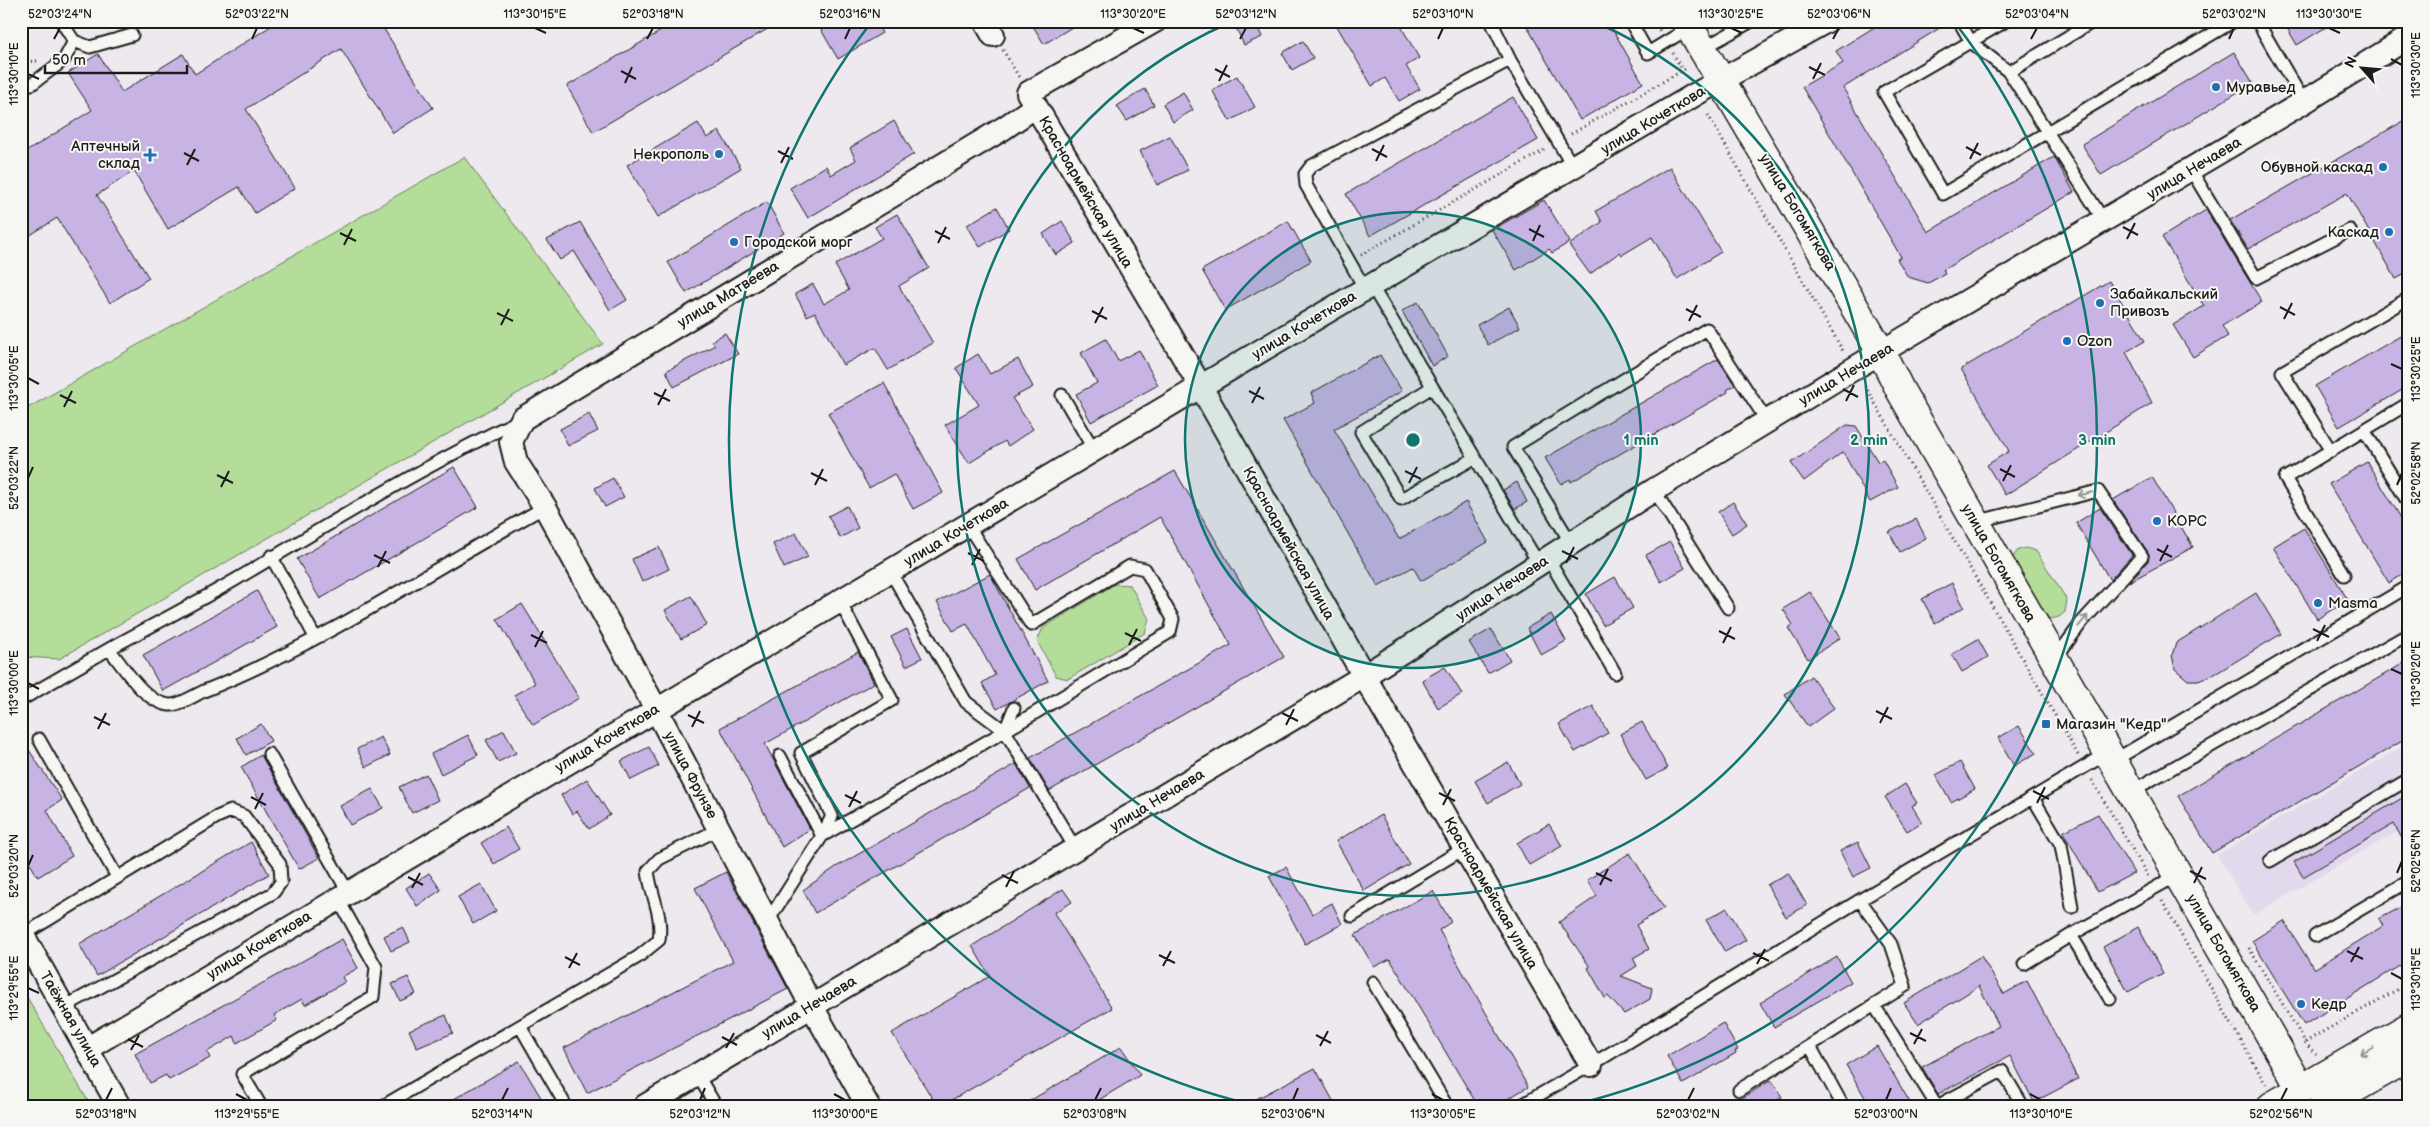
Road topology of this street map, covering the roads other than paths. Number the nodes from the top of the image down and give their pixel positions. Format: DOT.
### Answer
graph roads {
  1 [pos="61,21"];
  2 [pos="1155,21"];
  3 [pos="1490,21"];
  4 [pos="1630,21"];
  5 [pos="1752,21"];
  6 [pos="1827,21"];
  7 [pos="1959,21"];
  8 [pos="2006,21"];
  9 [pos="2094,21"];
  10 [pos="2234,21"];
  11 [pos="2257,21"];
  12 [pos="1692,33"];
  13 [pos="132,35"];
  14 [pos="2409,37"];
  15 [pos="74,42"];
  16 [pos="1971,42"];
  17 [pos="1510,60"];
  18 [pos="2009,72"];
  19 [pos="1720,81"];
  20 [pos="32,84"];
  21 [pos="1032,100"];
  22 [pos="2304,102"];
  23 [pos="2048,132"];
  24 [pos="1573,167"];
  25 [pos="2190,170"];
  26 [pos="2104,222"];
  27 [pos="2350,230"];
  28 [pos="1368,287"];
  29 [pos="2409,298"];
  30 [pos="1881,352"];
  31 [pos="1200,387"];
  32 [pos="1432,387"];
  33 [pos="1062,395"];
  34 [pos="2409,403"];
  35 [pos="522,419"];
  36 [pos="1767,421"];
  37 [pos="2364,430"];
  38 [pos="1094,450"];
  39 [pos="2331,451"];
  40 [pos="1475,458"];
  41 [pos="1654,490"];
  42 [pos="2409,504"];
  43 [pos="545,508"];
  44 [pos="1975,522"];
  45 [pos="967,524"];
  46 [pos="1571,543"];
  47 [pos="271,556"];
  48 [pos="1544,561"];
  49 [pos="890,570"];
  50 [pos="2344,575"];
  51 [pos="2409,586"];
  52 [pos="839,600"];
  53 [pos="1728,608"];
  54 [pos="2409,634"];
  55 [pos="315,637"];
  56 [pos="109,649"];
  57 [pos="2054,660"];
  58 [pos="1615,673"];
  59 [pos="1364,676"];
  60 [pos="21,700"];
  61 [pos="1014,708"];
  62 [pos="656,710"];
  63 [pos="1005,732"];
  64 [pos="39,739"];
  65 [pos="268,754"];
  66 [pos="780,756"];
  67 [pos="2110,757"];
  68 [pos="2409,779"];
  69 [pos="2130,792"];
  70 [pos="2033,798"];
  71 [pos="718,829"];
  72 [pos="822,836"];
  73 [pos="1075,848"];
  74 [pos="1465,848"];
  75 [pos="2270,860"];
  76 [pos="2178,875"];
  77 [pos="117,877"];
  78 [pos="2409,881"];
  79 [pos="343,896"];
  80 [pos="1860,900"];
  81 [pos="2072,907"];
  82 [pos="1352,916"];
  83 [pos="768,921"];
  84 [pos="22,934"];
  85 [pos="2071,935"];
  86 [pos="2314,936"];
  87 [pos="2024,964"];
  88 [pos="1373,982"];
  89 [pos="2110,999"];
  90 [pos="811,1005"];
  91 [pos="64,1006"];
  92 [pos="1874,1006"];
  93 [pos="520,1026"];
  94 [pos="2409,1027"];
  95 [pos="1810,1046"];
  96 [pos="88,1048"];
  97 [pos="2409,1058"];
  98 [pos="1591,1065"];
  99 [pos="697,1074"];
  100 [pos="1739,1090"];
  101 [pos="2269,1095"];
  102 [pos="2306,1098"];
  103 [pos="119,1106"];
  104 [pos="261,1106"];
  105 [pos="383,1106"];
  106 [pos="566,1106"];
  107 [pos="645,1106"];
  108 [pos="716,1106"];
  109 [pos="868,1106"];
  110 [pos="1447,1106"];
  111 [pos="1520,1106"];
  112 [pos="1844,1106"];
  113 [pos="2023,1106"];
  114 [pos="2324,1106"];
  1 -- 15 [label="lane"];
  2 -- 21 [label="street, улица Матвеева"];
  3 -- 17 [label="lane"];
  4 -- 12 [label="lane"];
  5 -- 12 [label="lane"];
  6 -- 19 [label="street, улица Кочеткова"];
  7 -- 16 [label="lane"];
  8 -- 16 [label="lane"];
  9 -- 18 [label="lane"];
  10 -- 23 [label="lane"];
  11 -- 22 [label="lane"];
  12 -- 19 [label="street, улица Богомягкова"];
  13 -- 15 [label="lane"];
  14 -- 22 [label="street, улица Нечаева"];
  15 -- 20 [label="lane"];
  16 -- 18 [label="lane"];
  16 -- 23 [label="lane"];
  17 -- 24 [label="lane"];
  17 -- 28 [label="lane"];
  18 -- 23 [label="lane"];
  19 -- 24 [label="street, улица Кочеткова"];
  19 -- 30 [label="street, улица Богомягкова"];
  21 -- 31 [label="street, Красноармейская улица"];
  21 -- 35 [label="street, улица Матвеева"];
  22 -- 25 [label="street, улица Нечаева"];
  23 -- 26 [label="lane"];
  24 -- 28 [label="street, улица Кочеткова"];
  25 -- 26 [label="street, улица Нечаева"];
  25 -- 27 [label="lane"];
  26 -- 30 [label="street, улица Нечаева"];
  28 -- 31 [label="street, улица Кочеткова"];
  28 -- 32 [label="lane"];
  29 -- 39 [label="lane"];
  30 -- 36 [label="street, улица Нечаева"];
  30 -- 44 [label="street, улица Богомягкова"];
  31 -- 38 [label="street, улица Кочеткова"];
  31 -- 59 [label="street, Красноармейская улица"];
  32 -- 40 [label="lane"];
  32 -- 40 [label="lane"];
  33 -- 38 [label="lane"];
  34 -- 37 [label="lane"];
  35 -- 43 [label="street, улица Фрунзе"];
  35 -- 47 [label="lane"];
  36 -- 41 [label="street, улица Нечаева"];
  36 -- 46 [label="lane"];
  37 -- 39 [label="lane"];
  37 -- 42 [label="lane"];
  38 -- 45 [label="street, улица Кочеткова"];
  39 -- 50 [label="lane"];
  40 -- 48 [label="lane"];
  41 -- 46 [label="street, улица Нечаева"];
  41 -- 53 [label="lane"];
  43 -- 55 [label="lane"];
  43 -- 62 [label="street, улица Фрунзе"];
  44 -- 57 [label="street, улица Богомягкова"];
  57 -- 44 [label="lane, one-way"];
  45 -- 49 [label="street, улица Кочеткова"];
  45 -- 63 [label="lane"];
  46 -- 48 [label="street, улица Нечаева"];
  47 -- 55 [label="lane"];
  47 -- 56 [label="lane"];
  48 -- 58 [label="lane"];
  48 -- 59 [label="street, улица Нечаева"];
  49 -- 52 [label="street, улица Кочеткова"];
  49 -- 63 [label="lane"];
  51 -- 67 [label="lane"];
  52 -- 62 [label="street, улица Кочеткова"];
  52 -- 72 [label="lane"];
  54 -- 69 [label="lane"];
  55 -- 56 [label="lane"];
  56 -- 60 [label="lane"];
  57 -- 67 [label="street, улица Богомягкова"];
  59 -- 73 [label="street, улица Нечаева"];
  59 -- 74 [label="street, Красноармейская улица"];
  61 -- 63 [label="lane"];
  62 -- 71 [label="street, улица Фрунзе"];
  62 -- 79 [label="street, улица Кочеткова"];
  63 -- 72 [label="lane"];
  63 -- 73 [label="lane"];
  64 -- 77 [label="lane"];
  65 -- 79 [label="lane"];
  66 -- 72 [label="lane"];
  67 -- 69 [label="street, улица Богомягкова"];
  67 -- 70 [label="lane"];
  68 -- 75 [label="lane"];
  69 -- 76 [label="street, улица Богомягкова"];
  70 -- 80 [label="lane"];
  70 -- 81 [label="lane"];
  71 -- 83 [label="street, улица Фрунзе"];
  71 -- 93 [label="lane"];
  72 -- 83 [label="lane"];
  73 -- 90 [label="street, улица Нечаева"];
  74 -- 82 [label="lane"];
  74 -- 98 [label="street, Красноармейская улица"];
  76 -- 85 [label="lane"];
  76 -- 102 [label="street, улица Богомягкова"];
  77 -- 84 [label="lane"];
  77 -- 91 [label="lane"];
  78 -- 86 [label="lane"];
  79 -- 96 [label="street, улица Кочеткова"];
  79 -- 104 [label="lane"];
  80 -- 92 [label="lane"];
  80 -- 98 [label="lane"];
  83 -- 90 [label="street, улица Фрунзе"];
  84 -- 91 [label="street, Таёжная улица"];
  85 -- 87 [label="lane"];
  85 -- 89 [label="lane"];
  88 -- 110 [label="lane"];
  90 -- 99 [label="street, улица Нечаева"];
  90 -- 109 [label="street, улица Фрунзе"];
  91 -- 96 [label="street, Таёжная улица"];
  92 -- 95 [label="lane"];
  92 -- 113 [label="lane"];
  93 -- 105 [label="lane"];
  93 -- 106 [label="lane"];
  94 -- 102 [label="street, one-way"];
  95 -- 100 [label="lane"];
  95 -- 112 [label="lane"];
  96 -- 103 [label="street, Таёжная улица"];
  97 -- 114 [label="street"];
  98 -- 111 [label="lane"];
  99 -- 107 [label="street, улица Нечаева"];
  99 -- 108 [label="lane"];
  101 -- 102 [label="street"];
}
